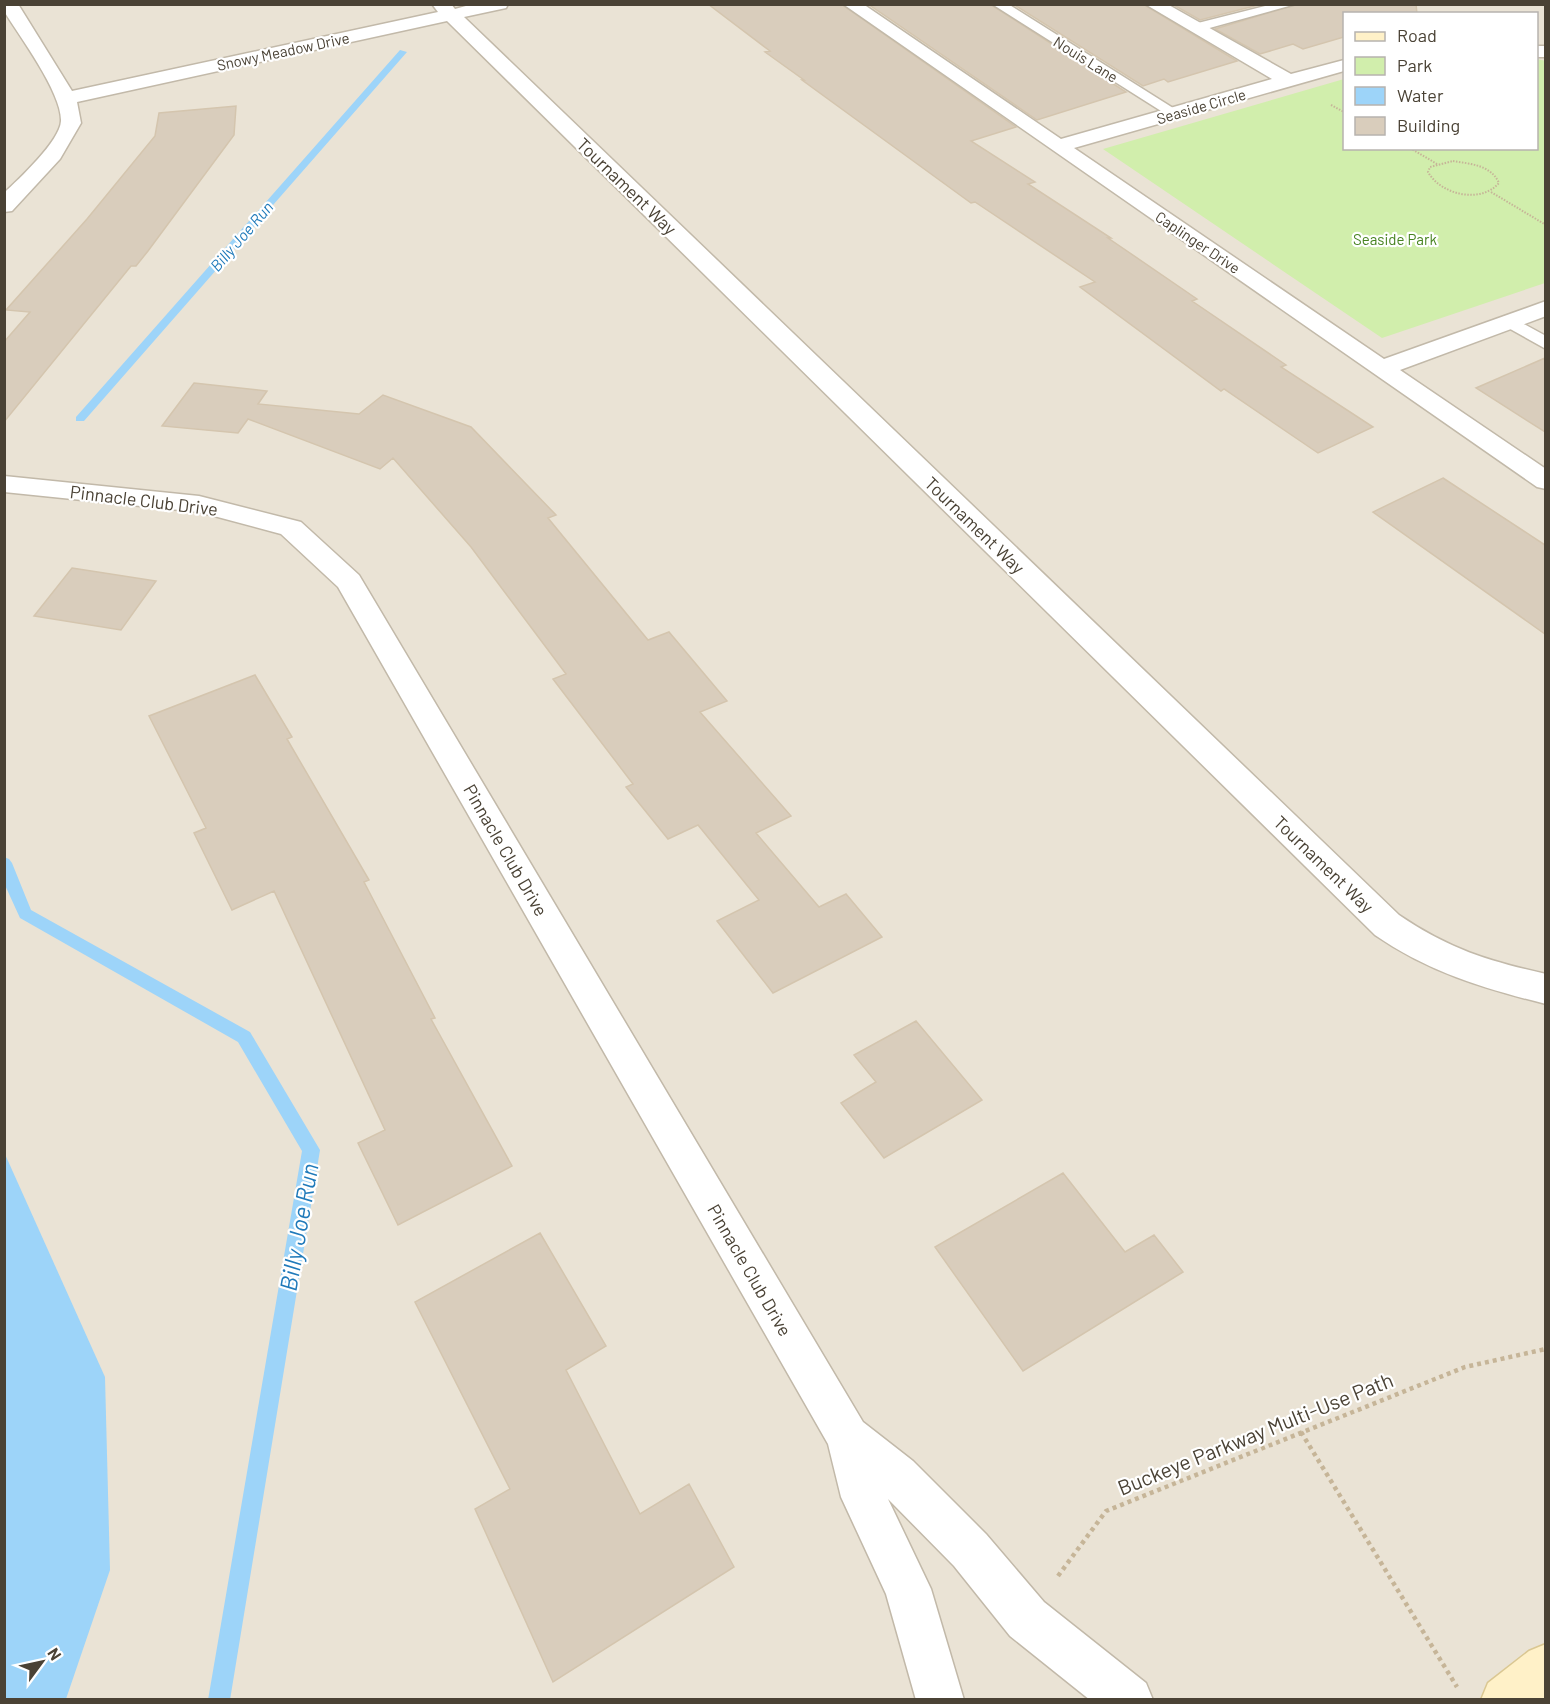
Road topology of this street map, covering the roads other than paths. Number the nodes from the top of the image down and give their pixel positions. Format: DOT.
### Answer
graph roads {
  1 [pos="9,4"];
  2 [pos="500,4"];
  3 [pos="851,4"];
  4 [pos="998,4"];
  5 [pos="1153,4"];
  6 [pos="1290,4"];
  7 [pos="446,10"];
  8 [pos="1196,28"];
  9 [pos="1343,65"];
  10 [pos="1288,81"];
  11 [pos="67,98"];
  12 [pos="1174,113"];
  13 [pos="1057,146"];
  14 [pos="4,206"];
  15 [pos="1545,308"];
  16 [pos="1509,321"];
  17 [pos="1545,344"];
  18 [pos="1382,368"];
  19 [pos="1545,481"];
  20 [pos="4,484"];
  21 [pos="1545,989"];
  22 [pos="848,1437"];
  23 [pos="1545,1668"];
  24 [pos="940,1700"];
  25 [pos="1129,1700"];
  26 [pos="1505,1700"];
  1 -- 11 [label="street"];
  2 -- 7 [label="street, Snowy Meadow Drive"];
  3 -- 13 [label="street, Caplinger Drive"];
  4 -- 12 [label="lane, Nouis Lane"];
  5 -- 8 [label="street"];
  6 -- 8 [label="lane"];
  7 -- 11 [label="street, Snowy Meadow Drive"];
  7 -- 21 [label="street, Tournament Way"];
  8 -- 10 [label="street"];
  9 -- 10 [label="street, Seaside Circle"];
  10 -- 12 [label="street, Seaside Circle"];
  11 -- 14 [label="street"];
  12 -- 13 [label="street, Seaside Circle"];
  13 -- 18 [label="street, Caplinger Drive"];
  15 -- 16 [label="street"];
  16 -- 17 [label="lane"];
  16 -- 18 [label="street"];
  18 -- 19 [label="street, Caplinger Drive"];
  20 -- 22 [label="street, Pinnacle Club Drive"];
  22 -- 24 [label="street, Pinnacle Club Drive"];
  22 -- 25 [label="street, Pinnacle Club Drive"];
  23 -- 26 [label="street"];
}
